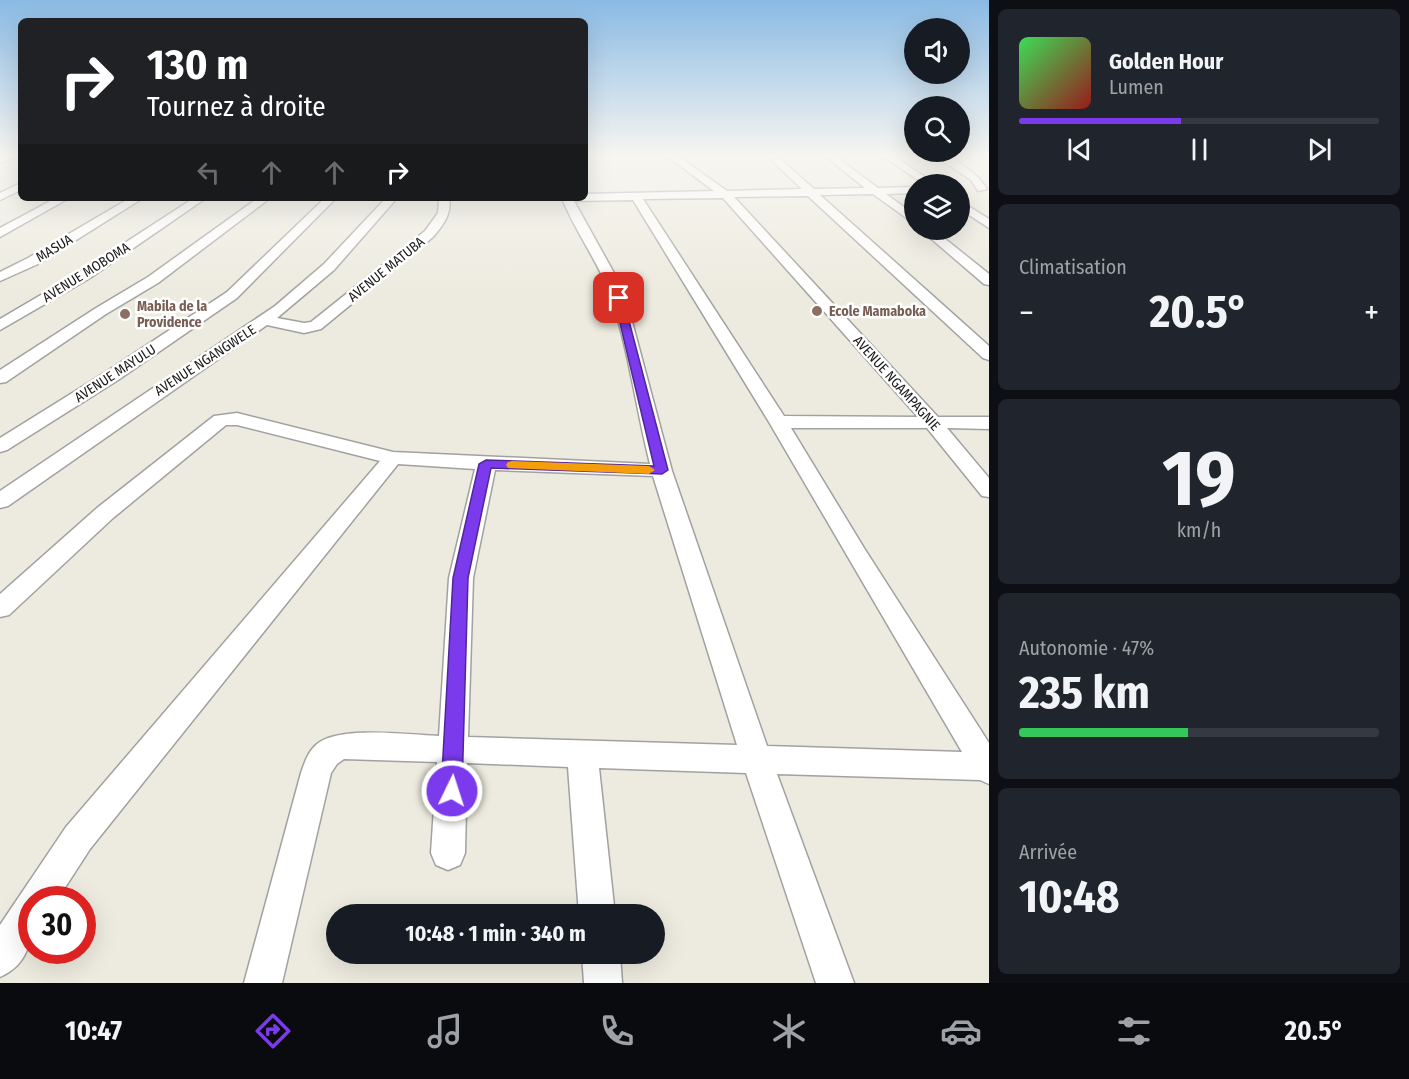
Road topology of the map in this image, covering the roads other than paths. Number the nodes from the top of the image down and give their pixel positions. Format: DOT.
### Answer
graph roads {
  1 [pos="57,202"];
  2 [pos="132,202"];
  3 [pos="195,202"];
  4 [pos="260,202"];
  5 [pos="327,202"];
  6 [pos="388,202"];
  7 [pos="445,202"];
  8 [pos="569,202"];
  9 [pos="639,202"];
  10 [pos="732,202"];
  11 [pos="822,202"];
  12 [pos="890,202"];
  13 [pos="970,211"];
  14 [pos="904,213"];
  15 [pos="989,224"];
  16 [pos="0,233"];
  17 [pos="939,240"];
  18 [pos="0,277"];
  19 [pos="989,281"];
  20 [pos="266,320"];
  21 [pos="0,324"];
  22 [pos="989,355"];
  23 [pos="0,378"];
  24 [pos="778,422"];
  25 [pos="933,423"];
  26 [pos="989,423"];
  27 [pos="0,446"];
  28 [pos="393,458"];
  29 [pos="486,464"];
  30 [pos="662,470"];
  31 [pos="989,491"];
  32 [pos="0,501"];
  33 [pos="0,608"];
  34 [pos="454,751"];
  35 [pos="582,754"];
  36 [pos="756,759"];
  37 [pos="988,768"];
  38 [pos="448,853"];
  39 [pos="45,886"];
  40 [pos="596,904"];
  41 [pos="18,929"];
  42 [pos="0,957"];
  43 [pos="602,964"];
  44 [pos="263,983"];
  45 [pos="603,983"];
  46 [pos="835,983"];
  1 -- 16 [label="street"];
  2 -- 18 [label="street, MASUA"];
  3 -- 21 [label="street, AVENUE MOBOMA"];
  4 -- 23 [label="street"];
  5 -- 27 [label="street, AVENUE MAYULU"];
  6 -- 20 [label="street, AVENUE NGANGWELE"];
  7 -- 20 [label="street, AVENUE MATUBA"];
  8 -- 30 [label="street"];
  9 -- 24 [label="street"];
  10 -- 25 [label="street, AVENUE NGAMPAGNIE"];
  11 -- 22 [label="street"];
  12 -- 14 [label="street"];
  13 -- 15 [label="street"];
  17 -- 19 [label="street"];
  20 -- 32 [label="street, AVENUE NGANGWELE"];
  24 -- 25 [label="street"];
  24 -- 37 [label="street"];
  25 -- 26 [label="street"];
  25 -- 31 [label="street, AVENUE NGAMPAGNIE"];
  28 -- 29 [label="street"];
  28 -- 33 [label="street"];
  28 -- 39 [label="street"];
  29 -- 30 [label="street"];
  29 -- 34 [label="street"];
  30 -- 36 [label="street"];
  34 -- 35 [label="street"];
  34 -- 38 [label="street"];
  34 -- 44 [label="street"];
  35 -- 36 [label="street"];
  35 -- 40 [label="street"];
  36 -- 37 [label="street"];
  36 -- 46 [label="street"];
  41 -- 42 [label="street"];
  43 -- 45 [label="street"];
}
